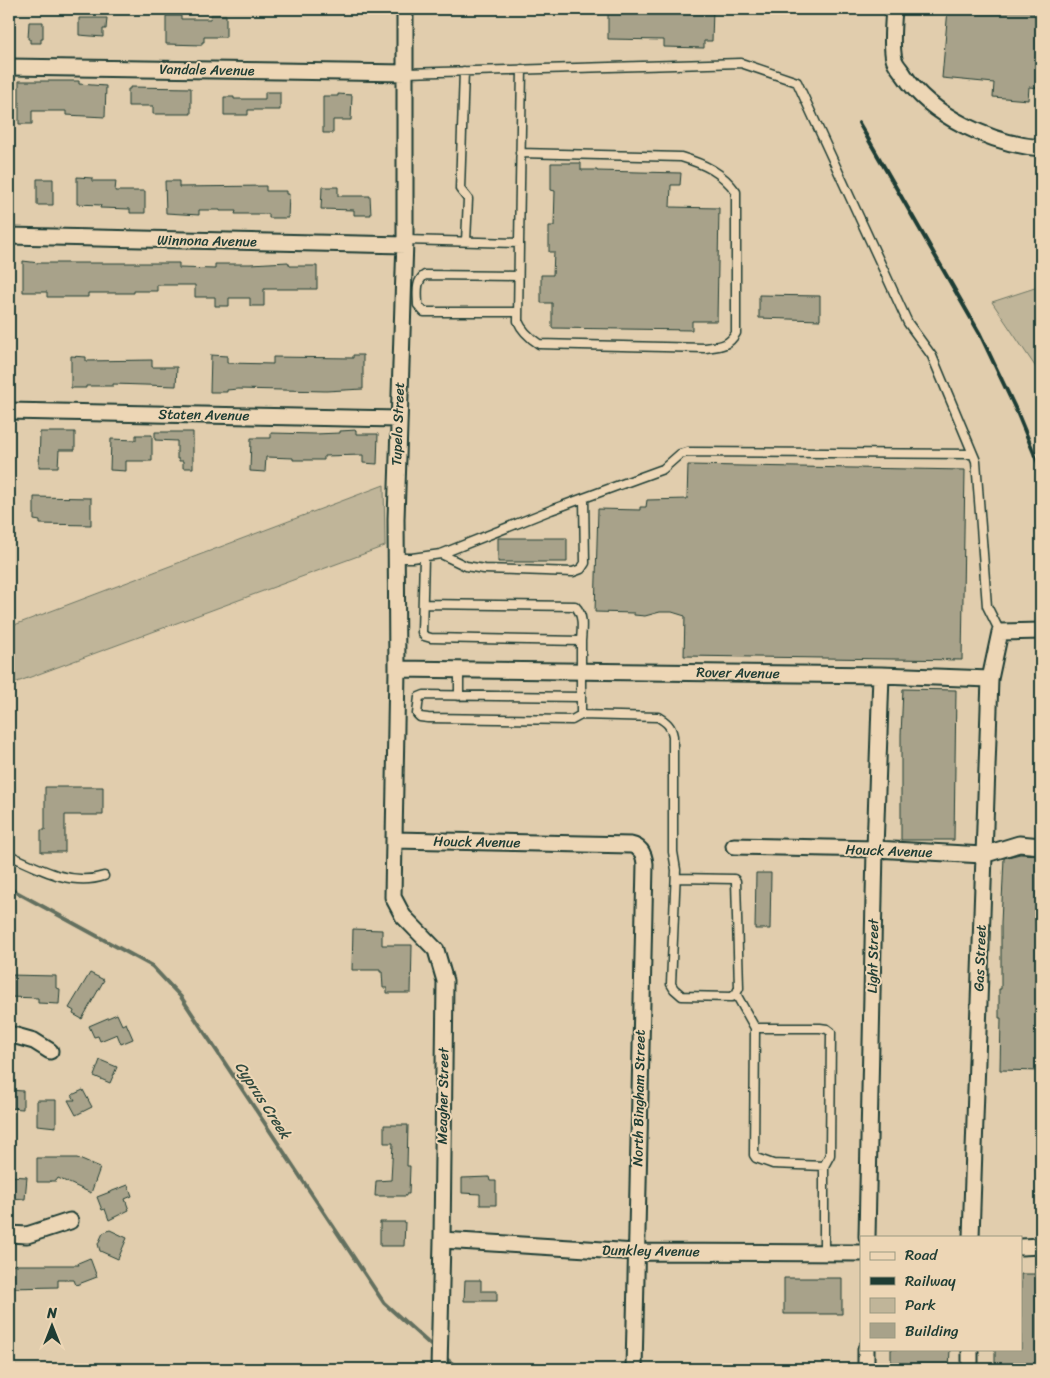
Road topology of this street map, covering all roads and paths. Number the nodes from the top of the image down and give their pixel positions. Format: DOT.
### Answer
graph roads {
  1 [pos="405,9"];
  2 [pos="894,9"];
  3 [pos="9,67"];
  4 [pos="522,70"];
  5 [pos="464,71"];
  6 [pos="406,73"];
  7 [pos="1041,148"];
  8 [pos="520,153"];
  9 [pos="9,236"];
  10 [pos="466,241"];
  11 [pos="405,243"];
  12 [pos="519,243"];
  13 [pos="518,276"];
  14 [pos="518,312"];
  15 [pos="9,411"];
  16 [pos="398,420"];
  17 [pos="973,454"];
  18 [pos="584,498"];
  19 [pos="441,554"];
  20 [pos="424,557"];
  21 [pos="396,558"];
  22 [pos="423,604"];
  23 [pos="1041,631"];
  24 [pos="1000,632"];
  25 [pos="581,641"];
  26 [pos="397,670"];
  27 [pos="459,670"];
  28 [pos="582,671"];
  29 [pos="881,675"];
  30 [pos="990,679"];
  31 [pos="459,696"];
  32 [pos="581,697"];
  33 [pos="581,715"];
  34 [pos="394,840"];
  35 [pos="619,845"];
  36 [pos="734,846"];
  37 [pos="1041,846"];
  38 [pos="875,849"];
  39 [pos="9,855"];
  40 [pos="983,855"];
  41 [pos="104,876"];
  42 [pos="676,878"];
  43 [pos="736,994"];
  44 [pos="755,1028"];
  45 [pos="9,1034"];
  46 [pos="50,1051"];
  47 [pos="824,1166"];
  48 [pos="70,1221"];
  49 [pos="9,1234"];
  50 [pos="867,1236"];
  51 [pos="971,1236"];
  52 [pos="442,1240"];
  53 [pos="1041,1246"];
  54 [pos="1022,1247"];
  55 [pos="636,1252"];
  56 [pos="824,1252"];
  57 [pos="860,1252"];
  58 [pos="866,1350"];
  59 [pos="970,1350"];
  60 [pos="439,1369"];
  61 [pos="634,1369"];
  62 [pos="866,1369"];
  63 [pos="970,1369"];
  1 -- 6 [label="street, Tupelo Street"];
  2 -- 7 [label="street"];
  3 -- 6 [label="street, Vandale Avenue"];
  4 -- 5 [label="lane"];
  4 -- 8 [label="lane"];
  4 -- 17 [label="lane"];
  5 -- 6 [label="lane"];
  5 -- 10 [label="lane"];
  6 -- 11 [label="street, Tupelo Street"];
  8 -- 12 [label="lane"];
  8 -- 14 [label="lane"];
  9 -- 11 [label="street, Winnona Avenue"];
  10 -- 11 [label="lane"];
  10 -- 12 [label="lane"];
  11 -- 16 [label="street, Tupelo Street"];
  12 -- 13 [label="lane"];
  13 -- 14 [label="lane"];
  13 -- 14 [label="lane"];
  15 -- 16 [label="street, Staten Avenue"];
  16 -- 21 [label="street, Tupelo Street"];
  17 -- 18 [label="lane"];
  17 -- 24 [label="lane"];
  18 -- 19 [label="lane"];
  18 -- 19 [label="lane"];
  19 -- 20 [label="lane"];
  20 -- 21 [label="lane"];
  20 -- 22 [label="lane"];
  21 -- 26 [label="street, Tupelo Street"];
  22 -- 25 [label="lane"];
  22 -- 25 [label="lane"];
  23 -- 24 [label="street"];
  24 -- 30 [label="street"];
  25 -- 28 [label="lane"];
  26 -- 27 [label="street, Rover Avenue"];
  26 -- 34 [label="street, Tupelo Street"];
  27 -- 28 [label="street, Rover Avenue"];
  27 -- 31 [label="lane"];
  28 -- 29 [label="street, Rover Avenue"];
  28 -- 32 [label="lane"];
  29 -- 30 [label="street, Rover Avenue"];
  29 -- 38 [label="street, Light Street"];
  30 -- 40 [label="street, Gas Street"];
  31 -- 32 [label="lane"];
  31 -- 33 [label="lane"];
  32 -- 33 [label="lane"];
  33 -- 42 [label="lane"];
  34 -- 35 [label="street, Houck Avenue"];
  34 -- 52 [label="street, Meagher Street"];
  35 -- 55 [label="street, North Bingham Street"];
  36 -- 38 [label="street, Houck Avenue"];
  37 -- 40 [label="street, Houck Avenue"];
  38 -- 40 [label="street, Houck Avenue"];
  38 -- 50 [label="street, Light Street"];
  39 -- 41 [label="lane"];
  40 -- 51 [label="street, Gas Street"];
  42 -- 43 [label="lane"];
  42 -- 43 [label="lane"];
  43 -- 44 [label="lane"];
  44 -- 47 [label="lane"];
  44 -- 47 [label="lane"];
  45 -- 46 [label="street"];
  47 -- 56 [label="lane"];
  48 -- 49 [label="street"];
  52 -- 55 [label="street, Dunkley Avenue"];
  52 -- 60 [label="street, Meagher Street"];
  53 -- 54 [label="street"];
  55 -- 56 [label="street, Dunkley Avenue"];
  55 -- 61 [label="street, North Bingham Street"];
  56 -- 57 [label="street, Dunkley Avenue"];
  58 -- 62 [label="street"];
  59 -- 63 [label="street"];
}
